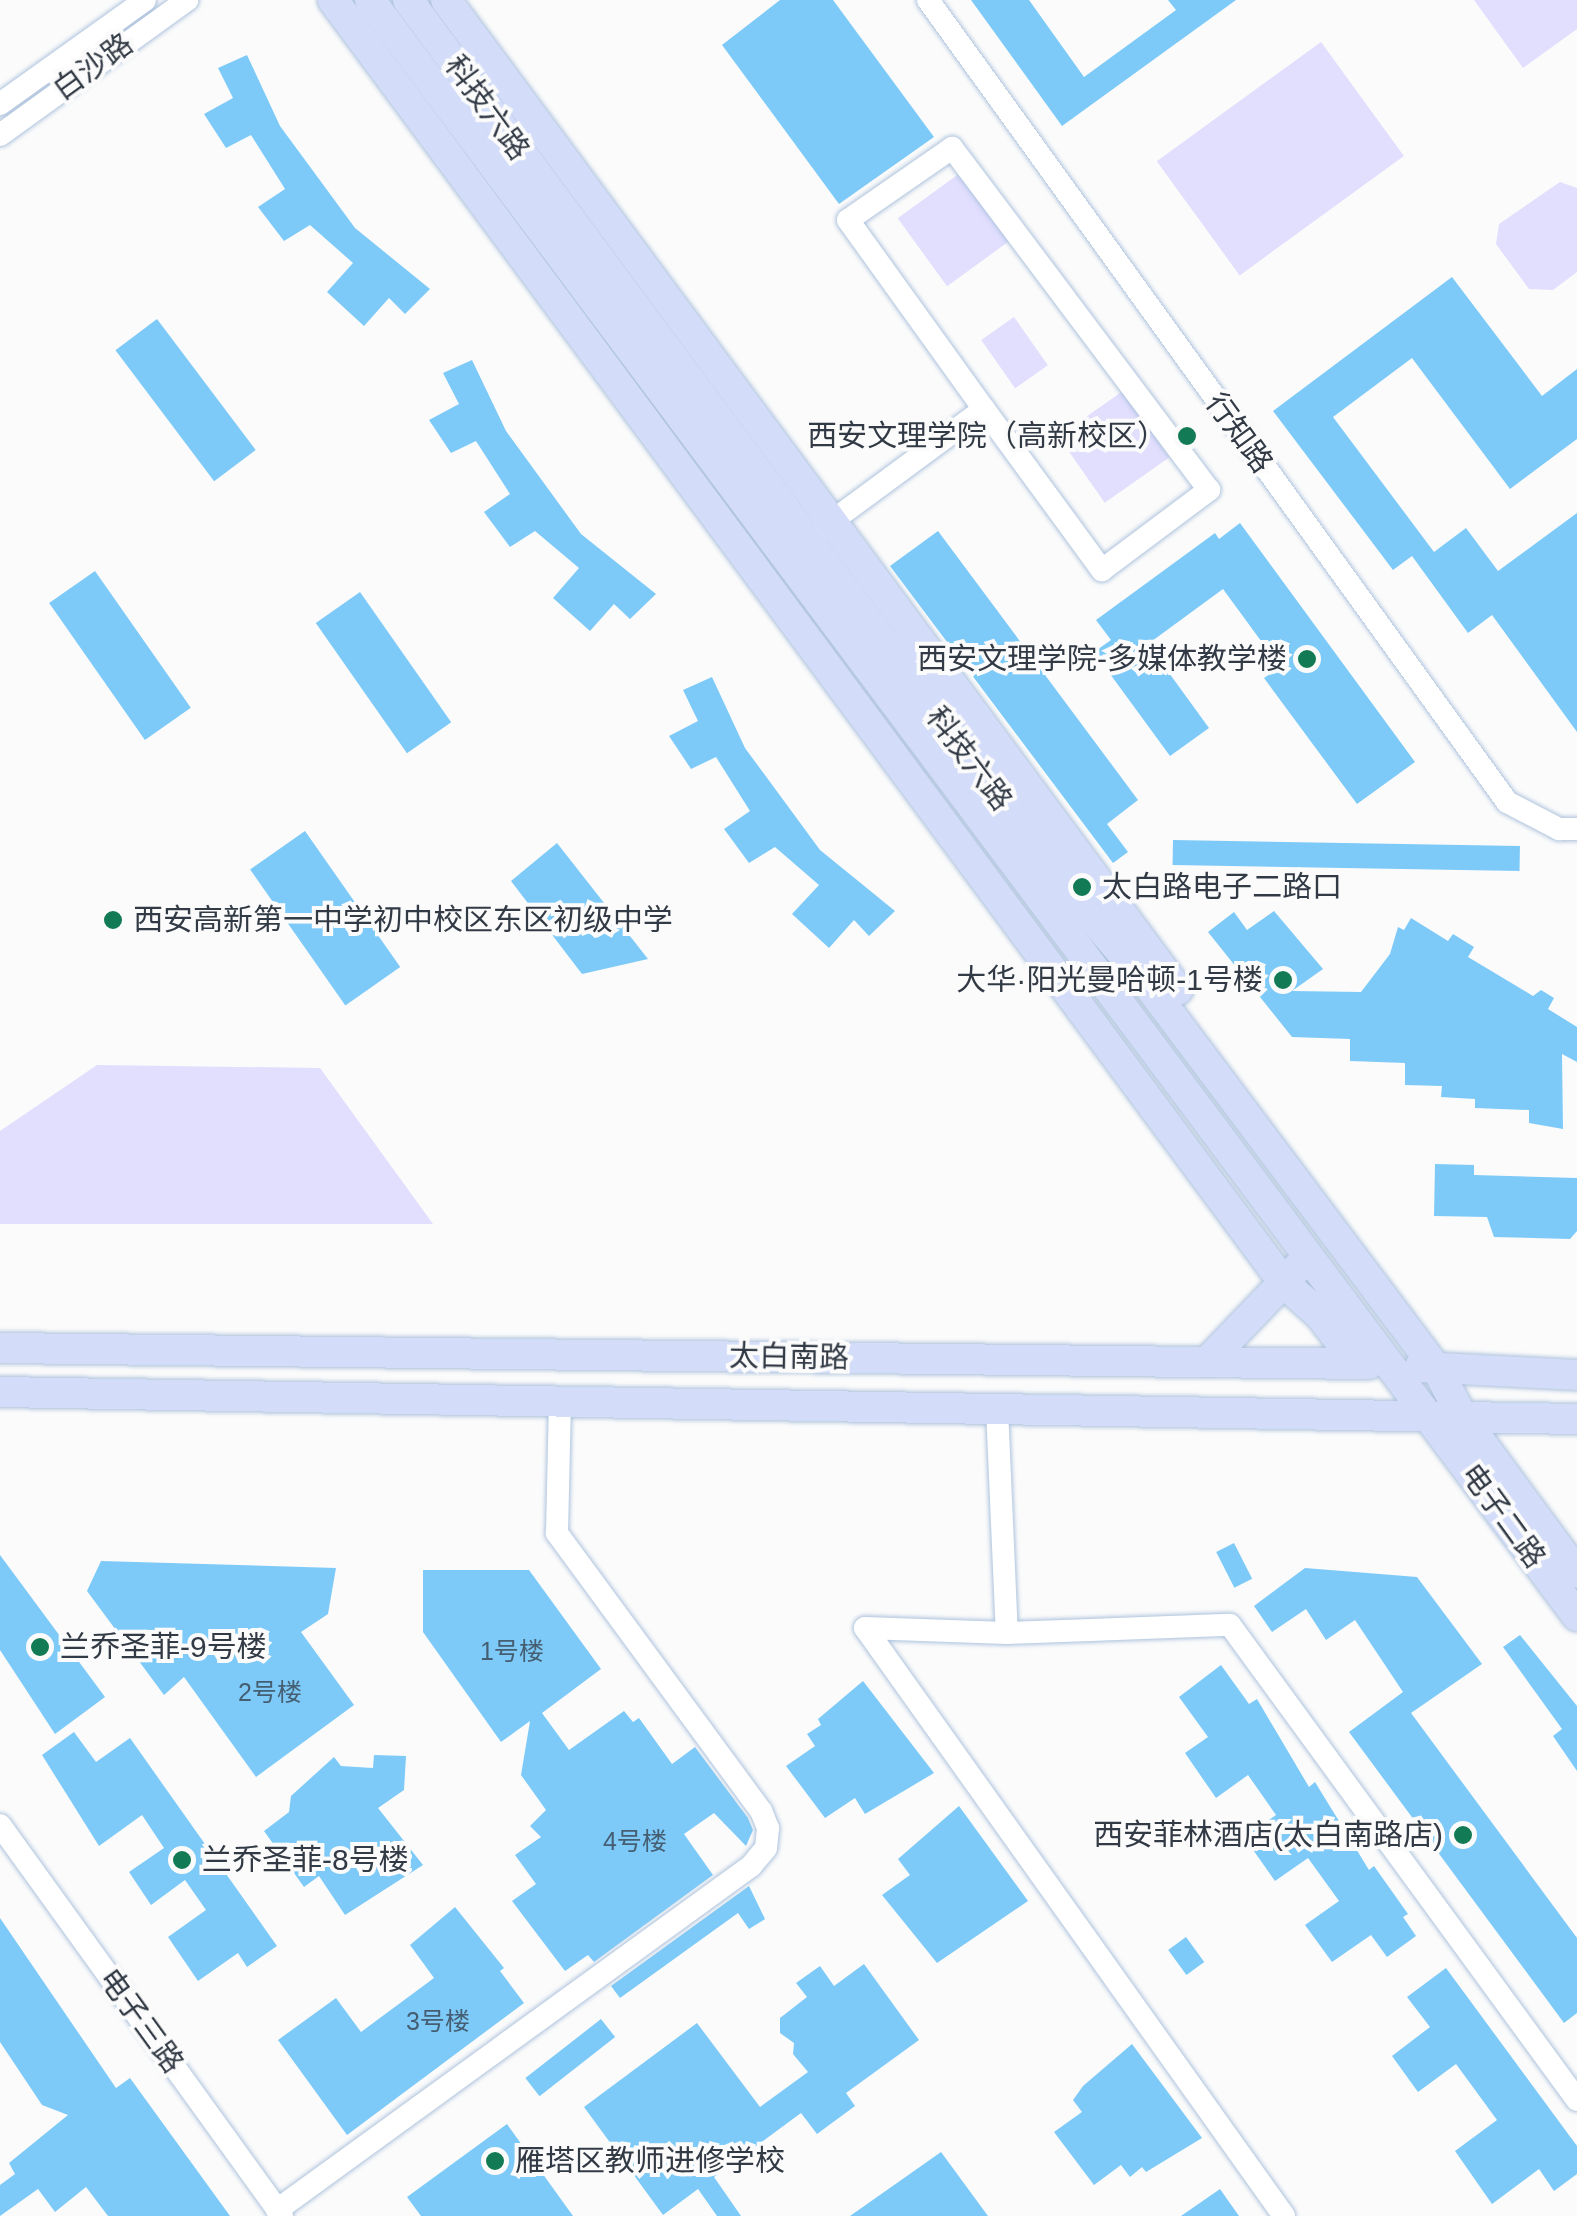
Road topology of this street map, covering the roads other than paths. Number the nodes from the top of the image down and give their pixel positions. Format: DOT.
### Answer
graph roads {
  1 [pos="145,0"];
  2 [pos="187,0"];
  3 [pos="334,0"];
  4 [pos="370,0"];
  5 [pos="408,0"];
  6 [pos="446,0"];
  7 [pos="928,0"];
  8 [pos="0,104"];
  9 [pos="0,135"];
  10 [pos="984,409"];
  11 [pos="831,522"];
  12 [pos="796,548"];
  13 [pos="1577,828"];
  14 [pos="1308,1254"];
  15 [pos="1285,1284"];
  16 [pos="0,1348"];
  17 [pos="1208,1362"];
  18 [pos="1357,1364"];
  19 [pos="1391,1364"];
  20 [pos="1448,1369"];
  21 [pos="1577,1376"];
  22 [pos="0,1392"];
  23 [pos="560,1401"];
  24 [pos="997,1408"];
  25 [pos="1429,1416"];
  26 [pos="1462,1418"];
  27 [pos="1577,1420"];
  28 [pos="1577,1573"];
  29 [pos="1577,1616"];
  30 [pos="1008,1633"];
  31 [pos="0,1826"];
  32 [pos="1577,2100"];
  33 [pos="279,2213"];
  34 [pos="1284,2216"];
  1 -- 8 [label="street, 白沙路"];
  2 -- 9 [label="street, 白沙路"];
  3 -- 15 [label="main road"];
  4 -- 12 [label="main road, 科技六路"];
  5 -- 12 [label="main road, 科技六路"];
  6 -- 11 [label="main road"];
  7 -- 13 [label="street, 行知路"];
  10 -- 10 [label="street"];
  10 -- 11 [label="street"];
  11 -- 12 [label="street"];
  11 -- 20 [label="main road"];
  12 -- 14 [label="main road, 科技六路"];
  12 -- 20 [label="main road, 科技六路"];
  14 -- 15 [label="main road"];
  14 -- 19 [label="main road, 科技六路"];
  15 -- 17 [label="main road"];
  15 -- 18 [label="main road"];
  16 -- 17 [label="main road, 太白南路"];
  17 -- 18 [label="main road, 太白南路"];
  18 -- 19 [label="main road, 太白南路"];
  19 -- 20 [label="main road, 太白南路"];
  19 -- 25 [label="main road, 科技六路"];
  20 -- 21 [label="main road, 太白南路"];
  20 -- 26 [label="main road, 科技六路"];
  22 -- 23 [label="main road, 太白南路"];
  23 -- 24 [label="main road, 太白南路"];
  23 -- 33 [label="street"];
  24 -- 25 [label="main road, 太白南路"];
  24 -- 30 [label="street"];
  25 -- 26 [label="main road, 太白南路"];
  25 -- 29 [label="main road, 电子二路"];
  26 -- 27 [label="main road, 太白南路"];
  26 -- 28 [label="main road, 电子二路"];
  30 -- 32 [label="street"];
  30 -- 34 [label="street"];
  31 -- 33 [label="street, 电子三路"];
}
